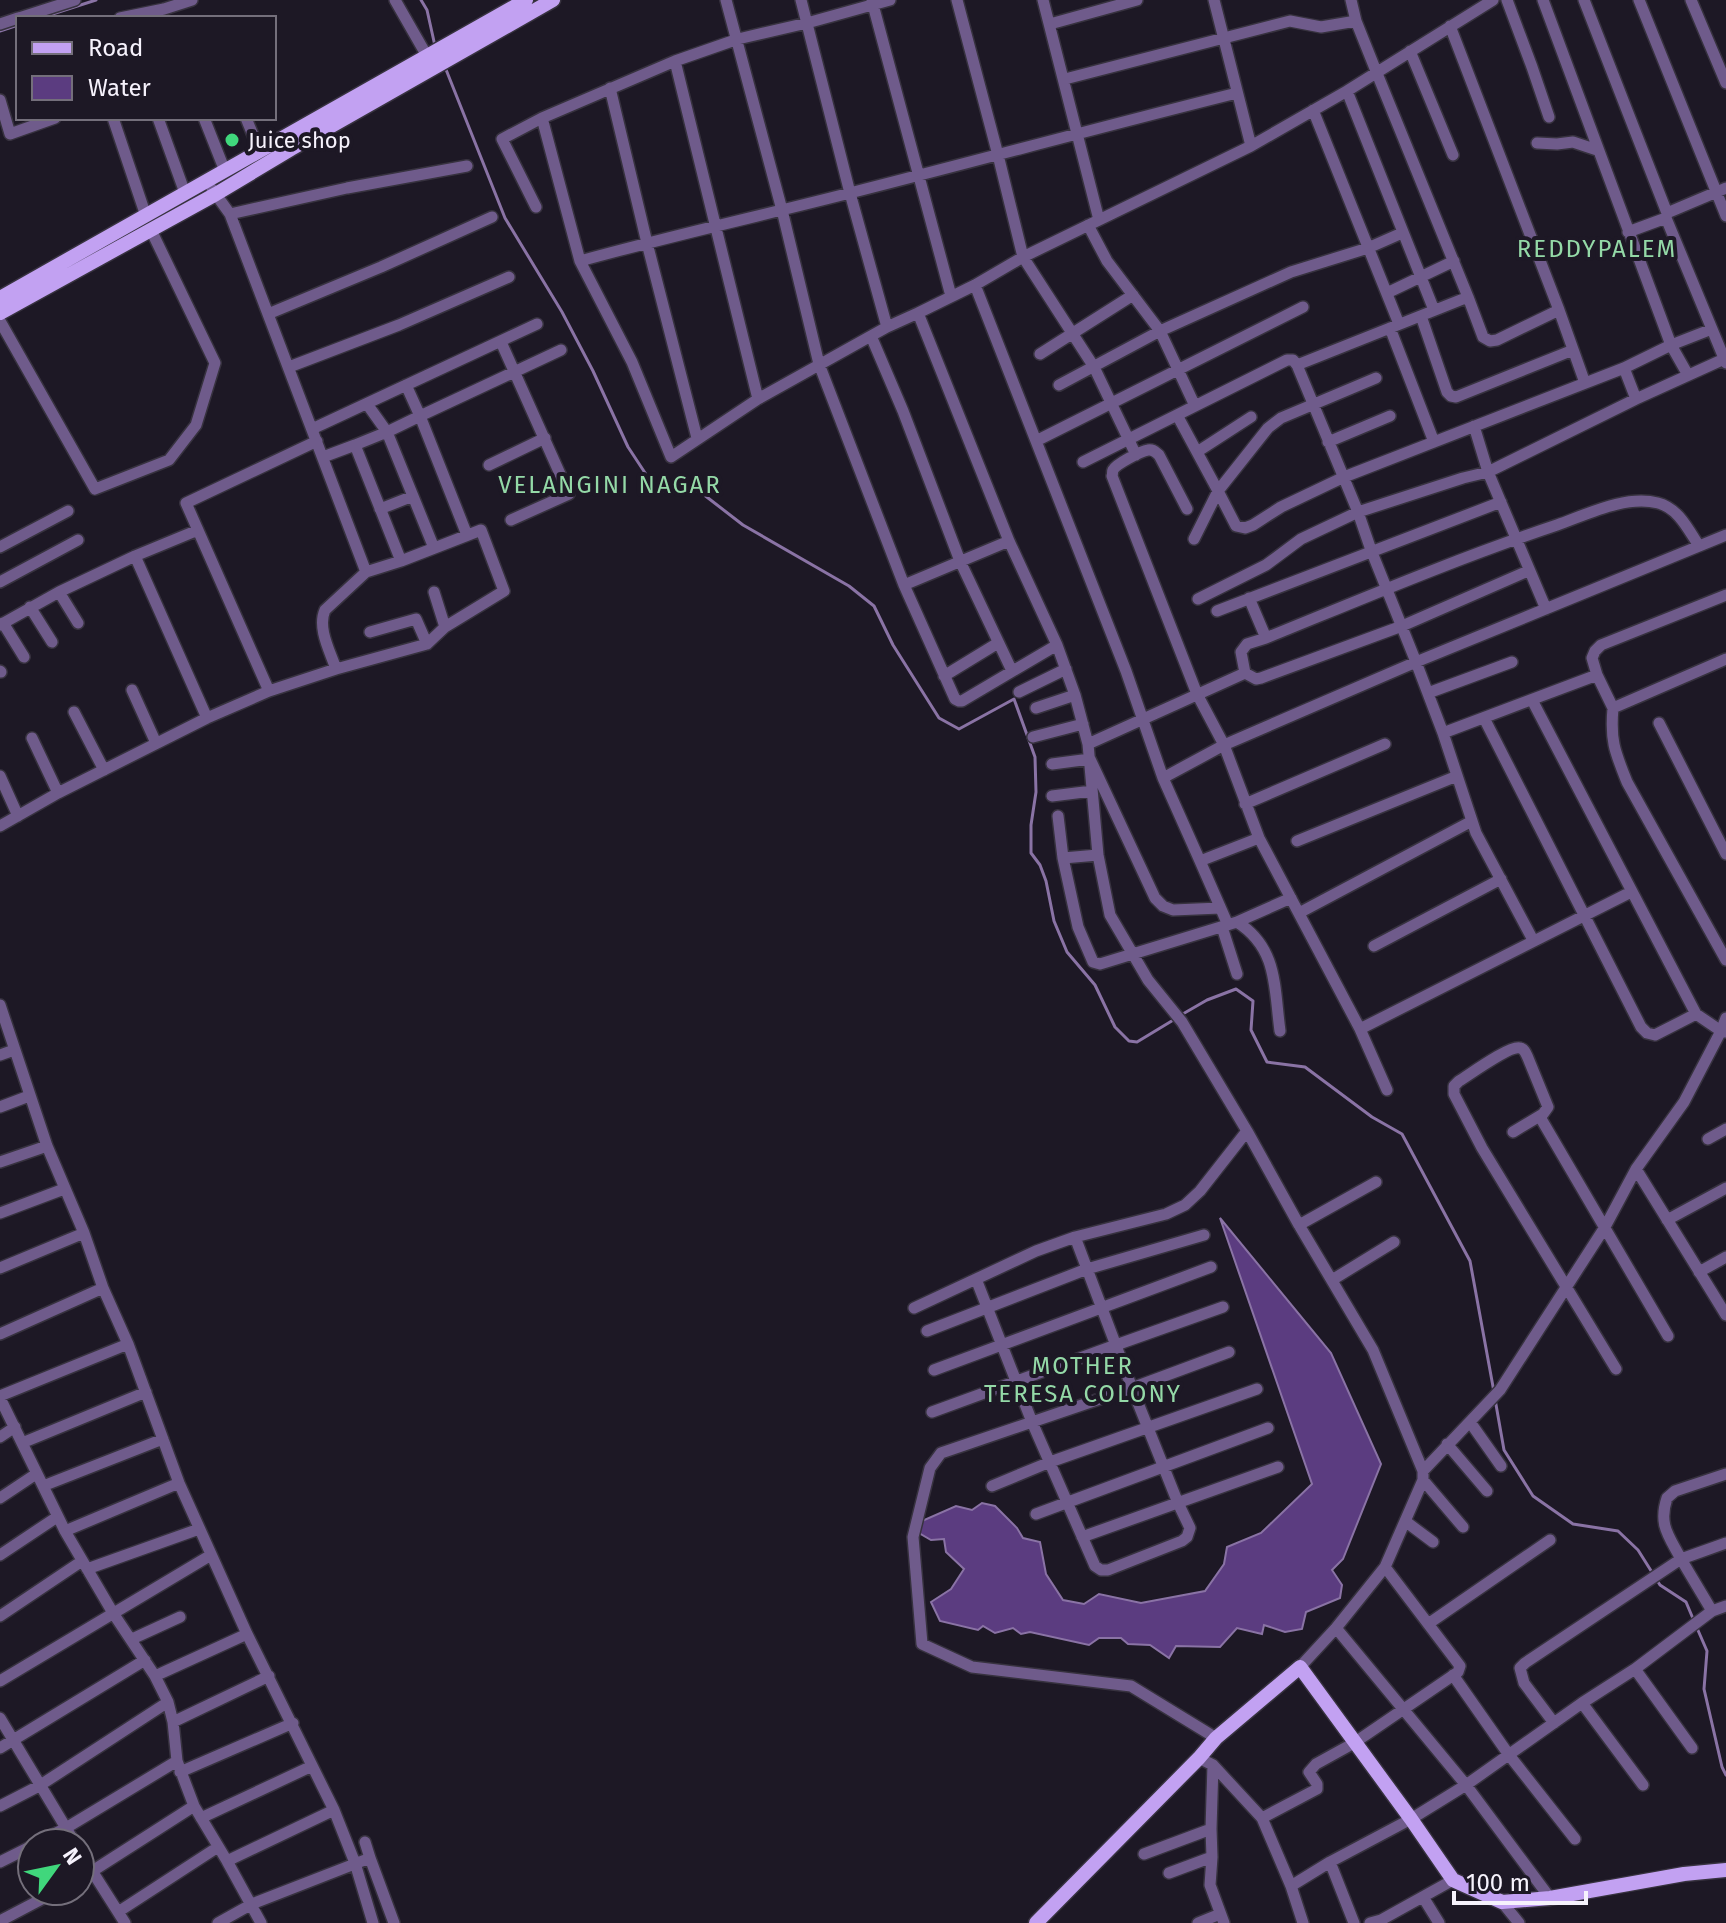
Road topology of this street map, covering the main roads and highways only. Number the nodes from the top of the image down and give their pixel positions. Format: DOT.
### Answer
graph roads {
  1 [pos="553,0"];
  2 [pos="523,1"];
  3 [pos="438,56"];
  4 [pos="148,223"];
  5 [pos="0,298"];
  6 [pos="0,313"];
  7 [pos="1726,1870"];
  8 [pos="1036,1923"];
  1 -- 3 [label="main road"];
  2 -- 3 [label="main road"];
  3 -- 4 [label="main road"];
  3 -- 4 [label="main road"];
  4 -- 5 [label="main road"];
  4 -- 6 [label="main road"];
  7 -- 8 [label="main road"];
}
